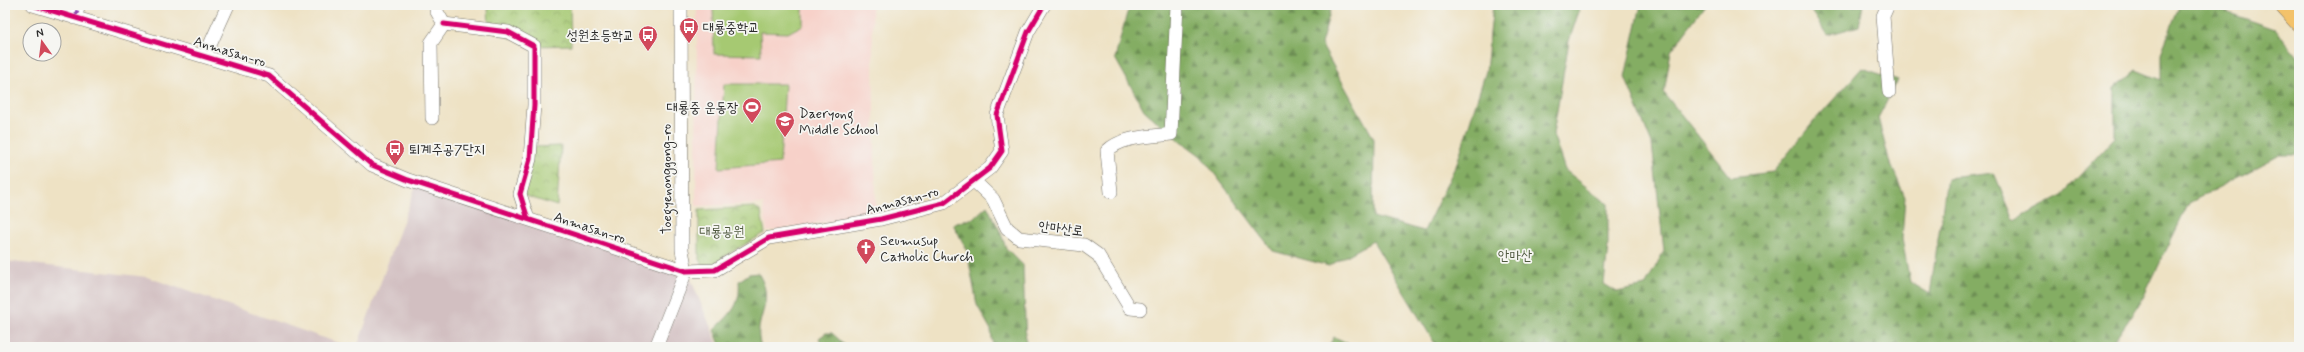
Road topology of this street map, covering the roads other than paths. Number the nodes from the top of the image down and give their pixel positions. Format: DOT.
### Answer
graph roads {
  1 [pos="33,5"];
  2 [pos="79,5"];
  3 [pos="228,5"];
  4 [pos="436,5"];
  5 [pos="681,5"];
  6 [pos="1044,5"];
  7 [pos="1177,5"];
  8 [pos="1888,5"];
  9 [pos="2284,5"];
  10 [pos="75,18"];
  11 [pos="2299,22"];
  12 [pos="444,24"];
  13 [pos="205,56"];
  14 [pos="1890,92"];
  15 [pos="432,118"];
  16 [pos="974,181"];
  17 [pos="1111,192"];
  18 [pos="528,219"];
  19 [pos="686,271"];
  20 [pos="1140,309"];
  21 [pos="656,347"];
  1 -- 10 [label="street, Anmasan-ro"];
  2 -- 10 [label="street"];
  3 -- 13 [label="street"];
  4 -- 12 [label="street"];
  5 -- 19 [label="street, Toegyenonggong-ro"];
  6 -- 16 [label="street, Anmasan-ro"];
  7 -- 17 [label="street"];
  8 -- 14 [label="street"];
  9 -- 11 [label="highway"];
  10 -- 13 [label="street, Anmasan-ro"];
  12 -- 15 [label="street"];
  12 -- 18 [label="street"];
  13 -- 18 [label="street, Anmasan-ro"];
  16 -- 19 [label="street, Anmasan-ro"];
  16 -- 20 [label="street, 안마산로"];
  18 -- 19 [label="street, Anmasan-ro"];
  19 -- 21 [label="street"];
}
